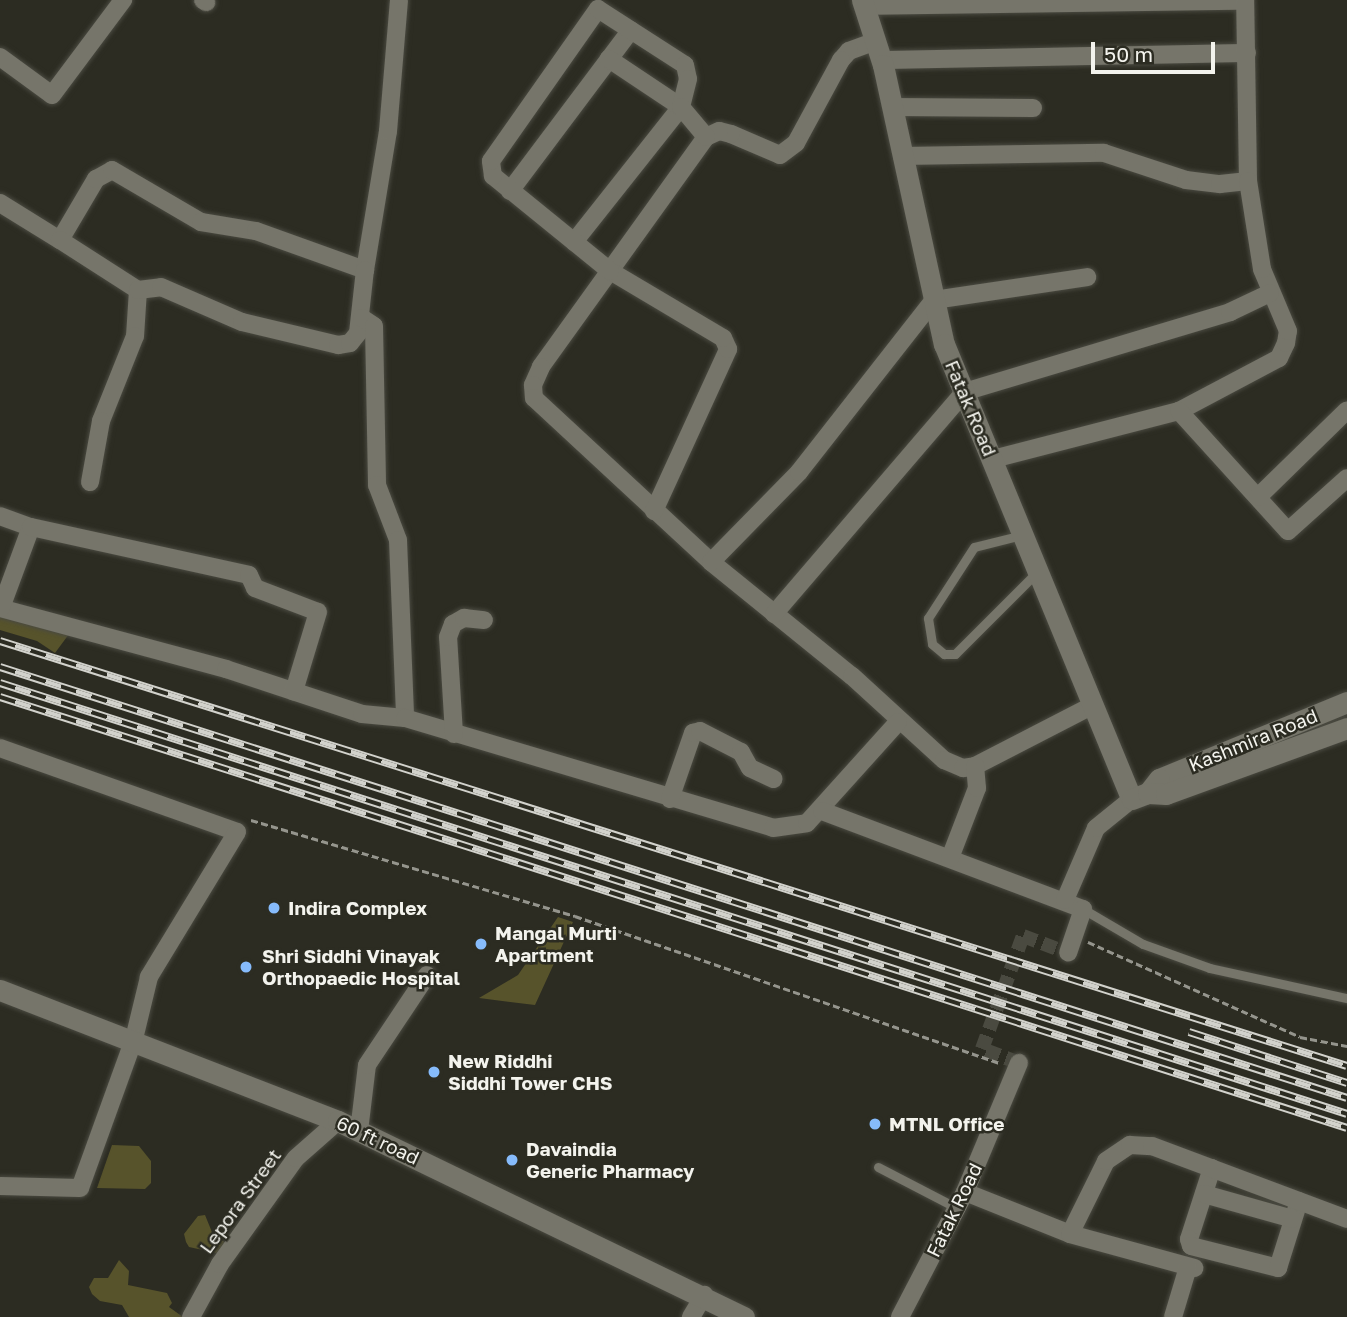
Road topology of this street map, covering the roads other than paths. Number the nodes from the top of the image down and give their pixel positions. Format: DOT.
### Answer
graph roads {
  1 [pos="123,0"];
  2 [pos="399,0"];
  3 [pos="1245,0"];
  4 [pos="863,3"];
  5 [pos="631,30"];
  6 [pos="879,50"];
  7 [pos="1247,53"];
  8 [pos="0,57"];
  9 [pos="609,59"];
  10 [pos="681,107"];
  11 [pos="892,107"];
  12 [pos="1033,108"];
  13 [pos="706,137"];
  14 [pos="902,156"];
  15 [pos="1248,181"];
  16 [pos="510,191"];
  17 [pos="0,203"];
  18 [pos="60,240"];
  19 [pos="574,242"];
  20 [pos="365,270"];
  21 [pos="610,271"];
  22 [pos="1087,277"];
  23 [pos="138,290"];
  24 [pos="1270,293"];
  25 [pos="934,300"];
  26 [pos="362,318"];
  27 [pos="964,392"];
  28 [pos="1347,410"];
  29 [pos="1179,411"];
  30 [pos="992,459"];
  31 [pos="1347,478"];
  32 [pos="90,482"];
  33 [pos="1258,497"];
  34 [pos="654,510"];
  35 [pos="0,516"];
  36 [pos="31,527"];
  37 [pos="1024,535"];
  38 [pos="711,562"];
  39 [pos="1038,571"];
  40 [pos="0,608"];
  41 [pos="774,614"];
  42 [pos="484,620"];
  43 [pos="294,691"];
  44 [pos="1347,702"];
  45 [pos="1091,706"];
  46 [pos="405,718"];
  47 [pos="898,722"];
  48 [pos="1347,728"];
  49 [pos="454,734"];
  50 [pos="0,748"];
  51 [pos="975,766"];
  52 [pos="774,779"];
  53 [pos="1151,791"];
  54 [pos="670,799"];
  55 [pos="822,811"];
  56 [pos="950,858"];
  57 [pos="1065,900"];
  58 [pos="1083,909"];
  59 [pos="1068,953"];
  60 [pos="427,975"];
  61 [pos="0,990"];
  62 [pos="1347,998"];
  63 [pos="134,1039"];
  64 [pos="1018,1065"];
  65 [pos="338,1122"];
  66 [pos="359,1131"];
  67 [pos="878,1167"];
  68 [pos="1212,1168"];
  69 [pos="0,1186"];
  70 [pos="1204,1194"];
  71 [pos="961,1200"];
  72 [pos="1299,1201"];
  73 [pos="1293,1219"];
  74 [pos="1347,1219"];
  75 [pos="1070,1234"];
  76 [pos="704,1294"];
  77 [pos="191,1317"];
  78 [pos="691,1317"];
  79 [pos="744,1317"];
  80 [pos="900,1317"];
  81 [pos="1174,1317"];
  1 -- 8 [label="street"];
  2 -- 20 [label="street"];
  3 -- 4 [label="street"];
  3 -- 7 [label="street"];
  4 -- 6 [label="main road, Fatak Road"];
  5 -- 9 [label="street"];
  5 -- 10 [label="street"];
  5 -- 16 [label="street"];
  6 -- 7 [label="street"];
  6 -- 11 [label="main road, Fatak Road"];
  6 -- 13 [label="street"];
  7 -- 15 [label="street"];
  9 -- 10 [label="street"];
  9 -- 16 [label="street"];
  10 -- 13 [label="street"];
  10 -- 19 [label="street"];
  11 -- 12 [label="street"];
  11 -- 14 [label="main road, Fatak Road"];
  13 -- 21 [label="street"];
  14 -- 15 [label="street"];
  14 -- 25 [label="main road, Fatak Road"];
  15 -- 24 [label="street"];
  16 -- 19 [label="street"];
  17 -- 18 [label="street"];
  18 -- 20 [label="street"];
  18 -- 23 [label="street"];
  19 -- 21 [label="street"];
  20 -- 26 [label="street"];
  21 -- 34 [label="street"];
  21 -- 34 [label="street"];
  22 -- 25 [label="street"];
  23 -- 26 [label="street"];
  23 -- 32 [label="street"];
  24 -- 27 [label="street"];
  24 -- 29 [label="street"];
  25 -- 27 [label="main road, Fatak Road"];
  25 -- 38 [label="street"];
  26 -- 46 [label="street"];
  27 -- 30 [label="main road, Fatak Road"];
  27 -- 41 [label="street"];
  28 -- 33 [label="street"];
  29 -- 30 [label="street"];
  29 -- 33 [label="street"];
  30 -- 37 [label="main road, Fatak Road"];
  31 -- 33 [label="street"];
  34 -- 38 [label="street"];
  35 -- 36 [label="street"];
  36 -- 40 [label="street"];
  36 -- 43 [label="street"];
  37 -- 39 [label="main road, Fatak Road"];
  37 -- 39 [label="lane"];
  38 -- 41 [label="street"];
  39 -- 45 [label="main road, Fatak Road"];
  40 -- 43 [label="street"];
  41 -- 47 [label="street"];
  42 -- 49 [label="street"];
  43 -- 46 [label="street"];
  44 -- 53 [label="main road, Kashmira Road"];
  45 -- 51 [label="street"];
  45 -- 53 [label="main road, Fatak Road"];
  46 -- 49 [label="street"];
  47 -- 51 [label="street"];
  47 -- 55 [label="street"];
  48 -- 53 [label="main road, Kashmira Road"];
  49 -- 54 [label="street"];
  50 -- 63 [label="street"];
  51 -- 56 [label="street"];
  52 -- 54 [label="street"];
  53 -- 57 [label="street"];
  54 -- 55 [label="street"];
  55 -- 56 [label="street"];
  56 -- 57 [label="street"];
  57 -- 58 [label="street"];
  58 -- 59 [label="street"];
  58 -- 62 [label="lane"];
  60 -- 66 [label="street"];
  61 -- 63 [label="main road, 60 ft road"];
  63 -- 65 [label="main road, 60 ft road"];
  63 -- 69 [label="street"];
  64 -- 71 [label="street, Fatak Road"];
  65 -- 66 [label="main road, 60 ft road"];
  65 -- 77 [label="street, Lepora Street"];
  66 -- 76 [label="main road, 60 ft road"];
  67 -- 71 [label="lane"];
  68 -- 70 [label="street"];
  68 -- 72 [label="street"];
  68 -- 75 [label="street"];
  70 -- 73 [label="street"];
  70 -- 73 [label="street"];
  71 -- 75 [label="street"];
  71 -- 80 [label="street, Fatak Road"];
  72 -- 73 [label="street"];
  72 -- 74 [label="street"];
  75 -- 81 [label="street"];
  76 -- 78 [label="street"];
  76 -- 79 [label="main road, 60 ft road"];
}
